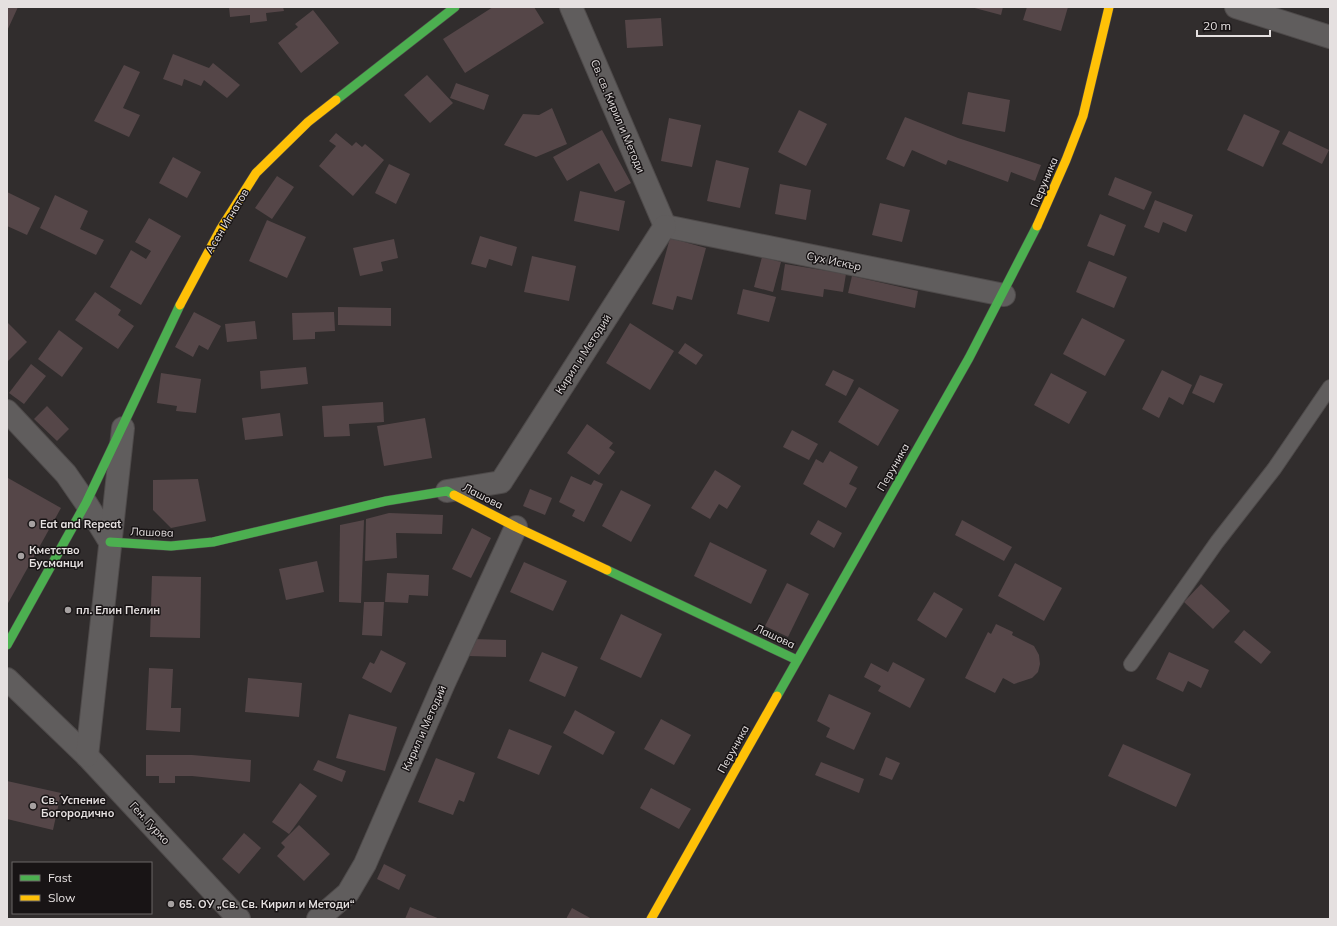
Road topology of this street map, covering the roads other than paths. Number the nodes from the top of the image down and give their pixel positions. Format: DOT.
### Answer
graph roads {
  1 [pos="455,7"];
  2 [pos="571,7"];
  3 [pos="1109,7"];
  4 [pos="1236,7"];
  5 [pos="1330,37"];
  6 [pos="665,226"];
  7 [pos="1004,295"];
  8 [pos="1330,387"];
  9 [pos="7,411"];
  10 [pos="124,422"];
  11 [pos="501,482"];
  12 [pos="447,491"];
  13 [pos="86,503"];
  14 [pos="486,511"];
  15 [pos="516,527"];
  16 [pos="110,542"];
  17 [pos="7,645"];
  18 [pos="797,660"];
  19 [pos="1131,664"];
  20 [pos="7,679"];
  21 [pos="87,756"];
  22 [pos="240,919"];
  23 [pos="318,919"];
  24 [pos="651,919"];
  1 -- 10 [label="street, Асен Игнатов"];
  2 -- 6 [label="street, Св. св. Кирил и Методи"];
  3 -- 7 [label="street, Перуника"];
  4 -- 5 [label="street"];
  6 -- 7 [label="street, Сух Искър"];
  6 -- 11 [label="street, Кирил и Методий"];
  7 -- 18 [label="street, Перуника"];
  8 -- 19 [label="lane"];
  9 -- 13 [label="street"];
  10 -- 13 [label="street, Асен Игнатов"];
  10 -- 16 [label="street"];
  11 -- 12 [label="street"];
  11 -- 14 [label="street, Кирил и Методий"];
  12 -- 14 [label="street, Лашова"];
  12 -- 16 [label="street, Лашова"];
  13 -- 16 [label="street"];
  13 -- 17 [label="street, Асен Игнатов"];
  14 -- 15 [label="street, Лашова"];
  15 -- 18 [label="street, Лашова"];
  15 -- 23 [label="street, Кирил и Методий"];
  16 -- 21 [label="street"];
  18 -- 24 [label="street, Перуника"];
  20 -- 21 [label="street, Ген. Гурко"];
  21 -- 22 [label="street, Ген. Гурко"];
}
